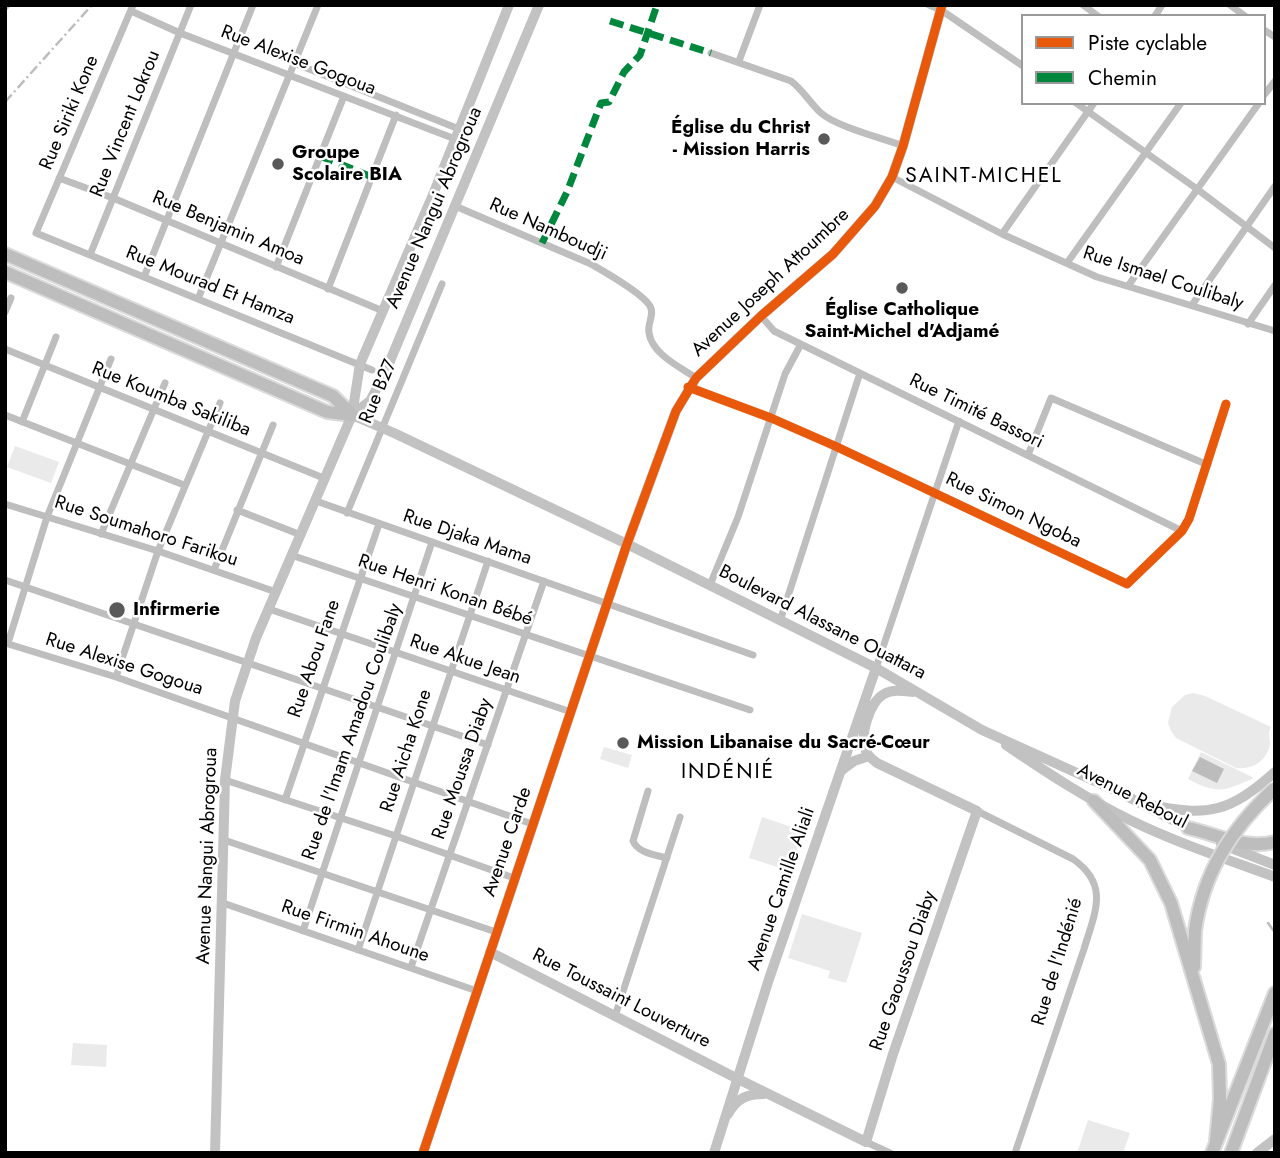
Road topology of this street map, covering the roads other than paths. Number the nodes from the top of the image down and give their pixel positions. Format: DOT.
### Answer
graph roads {
  1 [pos="191,5"];
  2 [pos="253,5"];
  3 [pos="318,5"];
  4 [pos="509,5"];
  5 [pos="539,5"];
  6 [pos="760,5"];
  7 [pos="929,5"];
  8 [pos="132,8"];
  9 [pos="942,8"];
  10 [pos="180,33"];
  11 [pos="234,53"];
  12 [pos="711,53"];
  13 [pos="739,61"];
  14 [pos="294,62"];
  15 [pos="1021,65"];
  16 [pos="289,74"];
  17 [pos="344,96"];
  18 [pos="1079,105"];
  19 [pos="1092,105"];
  20 [pos="1180,105"];
  21 [pos="1258,105"];
  22 [pos="1088,111"];
  23 [pos="396,116"];
  24 [pos="457,134"];
  25 [pos="903,146"];
  26 [pos="1146,152"];
  27 [pos="892,177"];
  28 [pos="60,178"];
  29 [pos="1275,186"];
  30 [pos="1197,189"];
  31 [pos="113,198"];
  32 [pos="455,206"];
  33 [pos="167,221"];
  34 [pos="1245,227"];
  35 [pos="36,233"];
  36 [pos="1002,234"];
  37 [pos="220,244"];
  38 [pos="1275,248"];
  39 [pos="5,254"];
  40 [pos="90,255"];
  41 [pos="1067,264"];
  42 [pos="276,267"];
  43 [pos="5,271"];
  44 [pos="144,277"];
  45 [pos="442,284"];
  46 [pos="1275,285"];
  47 [pos="1128,286"];
  48 [pos="328,289"];
  49 [pos="11,299"];
  50 [pos="198,299"];
  51 [pos="1192,305"];
  52 [pos="383,311"];
  53 [pos="5,312"];
  54 [pos="761,316"];
  55 [pos="1248,324"];
  56 [pos="1275,331"];
  57 [pos="56,337"];
  58 [pos="801,344"];
  59 [pos="5,349"];
  60 [pos="111,359"];
  61 [pos="44,365"];
  62 [pos="360,365"];
  63 [pos="372,370"];
  64 [pos="860,373"];
  65 [pos="696,377"];
  66 [pos="165,383"];
  67 [pos="688,387"];
  68 [pos="99,388"];
  69 [pos="220,403"];
  70 [pos="1226,404"];
  71 [pos="154,410"];
  72 [pos="5,415"];
  73 [pos="352,415"];
  74 [pos="771,418"];
  75 [pos="959,421"];
  76 [pos="22,422"];
  77 [pos="273,425"];
  78 [pos="381,427"];
  79 [pos="207,432"];
  80 [pos="77,444"];
  81 [pos="835,446"];
  82 [pos="260,453"];
  83 [pos="1028,455"];
  84 [pos="131,465"];
  85 [pos="1208,466"];
  86 [pos="326,479"];
  87 [pos="184,485"];
  88 [pos="933,492"];
  89 [pos="316,501"];
  90 [pos="5,504"];
  91 [pos="237,510"];
  92 [pos="347,513"];
  93 [pos="47,517"];
  94 [pos="378,527"];
  95 [pos="1182,531"];
  96 [pos="102,534"];
  97 [pos="300,535"];
  98 [pos="432,542"];
  99 [pos="627,544"];
  100 [pos="158,551"];
  101 [pos="291,555"];
  102 [pos="488,561"];
  103 [pos="214,570"];
  104 [pos="359,579"];
  105 [pos="5,580"];
  106 [pos="544,581"];
  107 [pos="710,585"];
  108 [pos="24,586"];
  109 [pos="276,592"];
  110 [pos="415,598"];
  111 [pos="608,602"];
  112 [pos="269,609"];
  113 [pos="470,617"];
  114 [pos="780,621"];
  115 [pos="133,622"];
  116 [pos="341,633"];
  117 [pos="525,635"];
  118 [pos="6,643"];
  119 [pos="397,653"];
  120 [pos="754,655"];
  121 [pos="589,657"];
  122 [pos="247,663"];
  123 [pos="876,668"];
  124 [pos="450,671"];
  125 [pos="116,677"];
  126 [pos="322,687"];
  127 [pos="506,691"];
  128 [pos="920,693"];
  129 [pos="377,707"];
  130 [pos="750,710"];
  131 [pos="571,712"];
  132 [pos="233,718"];
  133 [pos="432,725"];
  134 [pos="982,730"];
  135 [pos="303,743"];
  136 [pos="488,745"];
  137 [pos="869,756"];
  138 [pos="357,762"];
  139 [pos="842,771"];
  140 [pos="1275,772"];
  141 [pos="225,780"];
  142 [pos="414,781"];
  143 [pos="1275,788"];
  144 [pos="648,792"];
  145 [pos="285,800"];
  146 [pos="469,800"];
  147 [pos="1094,801"];
  148 [pos="1140,803"];
  149 [pos="977,811"];
  150 [pos="680,817"];
  151 [pos="341,818"];
  152 [pos="533,824"];
  153 [pos="1188,828"];
  154 [pos="397,836"];
  155 [pos="224,840"];
  156 [pos="1275,842"];
  157 [pos="450,855"];
  158 [pos="667,858"];
  159 [pos="1275,865"];
  160 [pos="322,872"];
  161 [pos="1275,877"];
  162 [pos="514,878"];
  163 [pos="378,890"];
  164 [pos="223,903"];
  165 [pos="432,909"];
  166 [pos="303,931"];
  167 [pos="496,932"];
  168 [pos="358,950"];
  169 [pos="490,952"];
  170 [pos="411,967"];
  171 [pos="477,991"];
  172 [pos="1275,993"];
  173 [pos="1198,998"];
  174 [pos="615,1017"];
  175 [pos="1275,1034"];
  176 [pos="736,1078"];
  177 [pos="768,1094"];
  178 [pos="723,1123"];
  179 [pos="1275,1139"];
  180 [pos="866,1142"];
  181 [pos="1214,1147"];
  182 [pos="215,1153"];
  183 [pos="423,1153"];
  184 [pos="714,1153"];
  185 [pos="890,1153"];
  186 [pos="1015,1153"];
  187 [pos="1231,1153"];
  188 [pos="1257,1153"];
  1 -- 10 [label="street, Rue Vincent Lokrou"];
  2 -- 11 [label="street"];
  3 -- 14 [label="street"];
  4 -- 24 [label="main road, Avenue Nangui Abrogroua"];
  5 -- 32 [label="main road, Avenue Nangui Abrogroua"];
  6 -- 13 [label="street"];
  7 -- 9 [label="street"];
  8 -- 10 [label="street, Rue Alexise Gogoua"];
  8 -- 28 [label="street, Rue Siriki Kone"];
  9 -- 15 [label="street"];
  9 -- 25 [label="main road, Avenue Joseph Attoumbre"];
  10 -- 11 [label="street, Rue Alexise Gogoua"];
  10 -- 31 [label="street, Rue Vincent Lokrou"];
  11 -- 16 [label="street, Rue Alexise Gogoua"];
  11 -- 33 [label="street"];
  12 -- 13 [label="street"];
  13 -- 25 [label="street"];
  14 -- 16 [label="street"];
  14 -- 24 [label="street"];
  16 -- 17 [label="street, Rue Alexise Gogoua"];
  16 -- 37 [label="street"];
  17 -- 23 [label="street, Rue Alexise Gogoua"];
  17 -- 42 [label="street"];
  18 -- 22 [label="street"];
  19 -- 22 [label="street"];
  20 -- 26 [label="street"];
  21 -- 30 [label="street"];
  22 -- 26 [label="street"];
  22 -- 36 [label="street"];
  23 -- 24 [label="street, Rue Alexise Gogoua"];
  23 -- 48 [label="street"];
  24 -- 52 [label="main road, Avenue Nangui Abrogroua"];
  25 -- 27 [label="main road, Avenue Joseph Attoumbre"];
  26 -- 30 [label="street"];
  26 -- 41 [label="street"];
  27 -- 36 [label="street, Rue Ismael Coulibaly"];
  27 -- 54 [label="main road, Avenue Joseph Attoumbre"];
  28 -- 31 [label="street, Rue Benjamin Amoa"];
  28 -- 35 [label="street, Rue Siriki Kone"];
  29 -- 34 [label="street"];
  30 -- 34 [label="street"];
  30 -- 47 [label="street"];
  31 -- 33 [label="street, Rue Benjamin Amoa"];
  31 -- 40 [label="street, Rue Vincent Lokrou"];
  32 -- 65 [label="street, Rue Namboudji"];
  32 -- 73 [label="main road, Avenue Nangui Abrogroua"];
  33 -- 37 [label="street, Rue Benjamin Amoa"];
  33 -- 44 [label="street"];
  34 -- 38 [label="street"];
  34 -- 51 [label="street"];
  35 -- 40 [label="street, Rue Mourad Et Hamza"];
  36 -- 41 [label="street, Rue Ismael Coulibaly"];
  37 -- 42 [label="street, Rue Benjamin Amoa"];
  37 -- 50 [label="street"];
  39 -- 73 [label="highway"];
  40 -- 44 [label="street, Rue Mourad Et Hamza"];
  41 -- 47 [label="street, Rue Ismael Coulibaly"];
  42 -- 48 [label="street, Rue Benjamin Amoa"];
  43 -- 73 [label="highway"];
  44 -- 50 [label="street, Rue Mourad Et Hamza"];
  45 -- 78 [label="street, Rue B27"];
  46 -- 55 [label="street"];
  47 -- 51 [label="street, Rue Ismael Coulibaly"];
  48 -- 52 [label="street, Rue Benjamin Amoa"];
  49 -- 53 [label="street"];
  50 -- 62 [label="street, Rue Mourad Et Hamza"];
  51 -- 55 [label="street, Rue Ismael Coulibaly"];
  52 -- 62 [label="main road, Avenue Nangui Abrogroua"];
  54 -- 58 [label="street, Rue Timité Bassori"];
  54 -- 65 [label="main road, Avenue Joseph Attoumbre"];
  55 -- 56 [label="street, Rue Ismael Coulibaly"];
  57 -- 61 [label="street"];
  58 -- 64 [label="street, Rue Timité Bassori"];
  58 -- 74 [label="street"];
  59 -- 61 [label="street, Rue Koumba Sakiliba"];
  60 -- 68 [label="street"];
  61 -- 68 [label="street, Rue Koumba Sakiliba"];
  61 -- 76 [label="street"];
  62 -- 63 [label="street, Rue Mourad Et Hamza"];
  62 -- 73 [label="main road, Avenue Nangui Abrogroua"];
  64 -- 75 [label="street, Rue Timité Bassori"];
  64 -- 81 [label="street"];
  65 -- 67 [label="main road, Avenue Joseph Attoumbre"];
  66 -- 71 [label="street"];
  67 -- 74 [label="street, Rue Simon Ngoba"];
  67 -- 99 [label="main road, Avenue Joseph Attoumbre"];
  68 -- 71 [label="street, Rue Koumba Sakiliba"];
  68 -- 80 [label="street"];
  69 -- 79 [label="street"];
  70 -- 85 [label="street, Rue Simon Ngoba"];
  71 -- 79 [label="street, Rue Koumba Sakiliba"];
  71 -- 84 [label="street"];
  72 -- 76 [label="street"];
  73 -- 78 [label="main road, Boulevard Alassane Ouattara"];
  73 -- 86 [label="main road, Avenue Nangui Abrogroua"];
  74 -- 81 [label="street, Rue Simon Ngoba"];
  74 -- 107 [label="street"];
  75 -- 83 [label="street, Rue Timité Bassori"];
  75 -- 88 [label="street"];
  76 -- 80 [label="street"];
  77 -- 82 [label="street"];
  78 -- 92 [label="street, Rue B27"];
  78 -- 99 [label="main road, Boulevard Alassane Ouattara"];
  79 -- 82 [label="street, Rue Koumba Sakiliba"];
  79 -- 87 [label="street"];
  80 -- 84 [label="street"];
  80 -- 93 [label="street"];
  81 -- 88 [label="street, Rue Simon Ngoba"];
  81 -- 114 [label="street"];
  82 -- 86 [label="street, Rue Koumba Sakiliba"];
  82 -- 91 [label="street"];
  83 -- 85 [label="street"];
  83 -- 95 [label="street, Rue Timité Bassori"];
  84 -- 87 [label="street"];
  84 -- 96 [label="street"];
  85 -- 95 [label="street, Rue Simon Ngoba"];
  86 -- 89 [label="main road, Avenue Nangui Abrogroua"];
  87 -- 100 [label="street"];
  88 -- 95 [label="street, Rue Simon Ngoba"];
  88 -- 123 [label="street"];
  89 -- 92 [label="street, Rue Djaka Mama"];
  89 -- 97 [label="main road, Avenue Nangui Abrogroua"];
  90 -- 93 [label="street, Rue Soumahoro Farikou"];
  91 -- 97 [label="street"];
  91 -- 103 [label="street"];
  92 -- 94 [label="street, Rue Djaka Mama"];
  93 -- 96 [label="street, Rue Soumahoro Farikou"];
  93 -- 108 [label="street"];
  94 -- 98 [label="street, Rue Djaka Mama"];
  94 -- 104 [label="street, Rue Abou Fane"];
  96 -- 100 [label="street, Rue Soumahoro Farikou"];
  97 -- 101 [label="main road, Avenue Nangui Abrogroua"];
  98 -- 102 [label="street, Rue Djaka Mama"];
  98 -- 110 [label="street, Rue de l'Imam Amadou Coulibaly"];
  99 -- 107 [label="main road, Boulevard Alassane Ouattara"];
  99 -- 111 [label="main road, Avenue Carde"];
  100 -- 103 [label="street, Rue Soumahoro Farikou"];
  100 -- 115 [label="street"];
  101 -- 104 [label="street, Rue Henri Konan Bébé"];
  101 -- 109 [label="main road, Avenue Nangui Abrogroua"];
  102 -- 106 [label="street, Rue Djaka Mama"];
  102 -- 113 [label="street, Rue Aicha Kone"];
  103 -- 109 [label="street, Rue Soumahoro Farikou"];
  104 -- 110 [label="street, Rue Henri Konan Bébé"];
  104 -- 116 [label="street, Rue Abou Fane"];
  105 -- 108 [label="street"];
  106 -- 111 [label="street, Rue Djaka Mama"];
  106 -- 117 [label="street, Rue Moussa Diaby"];
  107 -- 114 [label="main road, Boulevard Alassane Ouattara"];
  108 -- 115 [label="street"];
  108 -- 118 [label="street"];
  109 -- 112 [label="main road, Avenue Nangui Abrogroua"];
  110 -- 113 [label="street, Rue Henri Konan Bébé"];
  110 -- 119 [label="street, Rue de l'Imam Amadou Coulibaly"];
  111 -- 120 [label="street, Rue Djaka Mama"];
  111 -- 121 [label="main road, Avenue Carde"];
  112 -- 116 [label="street, Rue Akue Jean"];
  112 -- 122 [label="main road, Avenue Nangui Abrogroua"];
  113 -- 117 [label="street, Rue Henri Konan Bébé"];
  113 -- 124 [label="street, Rue Aicha Kone"];
  114 -- 123 [label="main road, Boulevard Alassane Ouattara"];
  115 -- 122 [label="street"];
  115 -- 125 [label="street"];
  116 -- 119 [label="street, Rue Akue Jean"];
  116 -- 126 [label="street, Rue Abou Fane"];
  117 -- 121 [label="street, Rue Henri Konan Bébé"];
  117 -- 127 [label="street, Rue Moussa Diaby"];
  118 -- 125 [label="street, Rue Alexise Gogoua"];
  119 -- 124 [label="street, Rue Akue Jean"];
  119 -- 129 [label="street, Rue de l'Imam Amadou Coulibaly"];
  121 -- 130 [label="street, Rue Henri Konan Bébé"];
  121 -- 131 [label="main road, Avenue Carde"];
  122 -- 126 [label="street"];
  122 -- 132 [label="main road, Avenue Nangui Abrogroua"];
  123 -- 128 [label="main road, Boulevard Alassane Ouattara"];
  123 -- 139 [label="main road, Avenue Camille Aliali"];
  124 -- 127 [label="street, Rue Akue Jean"];
  124 -- 133 [label="street, Rue Aicha Kone"];
  125 -- 132 [label="street, Rue Alexise Gogoua"];
  126 -- 129 [label="street"];
  126 -- 135 [label="street, Rue Abou Fane"];
  127 -- 131 [label="street, Rue Akue Jean"];
  127 -- 136 [label="street, Rue Moussa Diaby"];
  128 -- 134 [label="main road, Boulevard Alassane Ouattara"];
  128 -- 137 [label="main road"];
  129 -- 133 [label="street"];
  129 -- 138 [label="street, Rue de l'Imam Amadou Coulibaly"];
  131 -- 152 [label="main road, Avenue Carde"];
  132 -- 135 [label="street, Rue Alexise Gogoua"];
  132 -- 141 [label="main road, Avenue Nangui Abrogroua"];
  133 -- 136 [label="street"];
  133 -- 142 [label="street, Rue Aicha Kone"];
  134 -- 147 [label="main road, Avenue Reboul"];
  134 -- 148 [label="main road, Boulevard Alassane Ouattara"];
  135 -- 138 [label="street, Rue Alexise Gogoua"];
  135 -- 145 [label="street, Rue Abou Fane"];
  136 -- 146 [label="street, Rue Moussa Diaby"];
  137 -- 139 [label="main road"];
  137 -- 149 [label="main road, Rue de l'Indénié"];
  138 -- 142 [label="street, Rue Alexise Gogoua"];
  138 -- 151 [label="street, Rue de l'Imam Amadou Coulibaly"];
  139 -- 176 [label="main road, Avenue Camille Aliali"];
  140 -- 148 [label="main road"];
  141 -- 145 [label="street"];
  141 -- 155 [label="main road, Avenue Nangui Abrogroua"];
  142 -- 146 [label="street, Rue Alexise Gogoua"];
  142 -- 154 [label="street, Rue Aicha Kone"];
  143 -- 173 [label="highway, bridge"];
  144 -- 158 [label="street"];
  145 -- 151 [label="street"];
  146 -- 152 [label="street, Rue Alexise Gogoua"];
  146 -- 157 [label="street, Rue Moussa Diaby"];
  147 -- 161 [label="main road, Avenue Reboul"];
  147 -- 173 [label="highway"];
  148 -- 153 [label="main road, Boulevard Alassane Ouattara"];
  149 -- 180 [label="main road, Rue Gaoussou Diaby"];
  149 -- 186 [label="street, Rue de l'Indénié"];
  150 -- 158 [label="street"];
  151 -- 154 [label="street"];
  151 -- 160 [label="street, Rue de l'Imam Amadou Coulibaly"];
  152 -- 162 [label="main road, Avenue Carde"];
  153 -- 156 [label="highway"];
  153 -- 159 [label="main road, Boulevard Alassane Ouattara"];
  154 -- 157 [label="street"];
  154 -- 163 [label="street, Rue Aicha Kone"];
  155 -- 160 [label="street"];
  155 -- 164 [label="main road, Avenue Nangui Abrogroua"];
  157 -- 162 [label="street"];
  157 -- 165 [label="street, Rue Moussa Diaby"];
  158 -- 174 [label="street"];
  160 -- 163 [label="street"];
  160 -- 166 [label="street, Rue de l'Imam Amadou Coulibaly"];
  162 -- 167 [label="main road, Avenue Carde"];
  163 -- 165 [label="street"];
  163 -- 168 [label="street, Rue Aicha Kone"];
  164 -- 166 [label="street, Rue Firmin Ahoune"];
  164 -- 182 [label="main road, Avenue Nangui Abrogroua"];
  165 -- 167 [label="street"];
  165 -- 170 [label="street, Rue Moussa Diaby"];
  166 -- 168 [label="street, Rue Firmin Ahoune"];
  167 -- 169 [label="main road, Avenue Carde"];
  168 -- 170 [label="street, Rue Firmin Ahoune"];
  169 -- 171 [label="main road, Avenue Carde"];
  169 -- 174 [label="main road, Rue Toussaint Louverture"];
  170 -- 171 [label="street, Rue Firmin Ahoune"];
  171 -- 183 [label="main road, Avenue Carde"];
  172 -- 181 [label="highway"];
  173 -- 181 [label="highway"];
  174 -- 176 [label="main road, Rue Toussaint Louverture"];
  175 -- 187 [label="highway"];
  176 -- 177 [label="main road, Rue Toussaint Louverture"];
  176 -- 178 [label="main road, Avenue Camille Aliali"];
  177 -- 178 [label="main road, Avenue Camille Aliali"];
  177 -- 180 [label="main road, Rue Toussaint Louverture"];
  178 -- 184 [label="main road, Avenue Camille Aliali"];
  179 -- 188 [label="main road"];
  180 -- 185 [label="street"];
}
